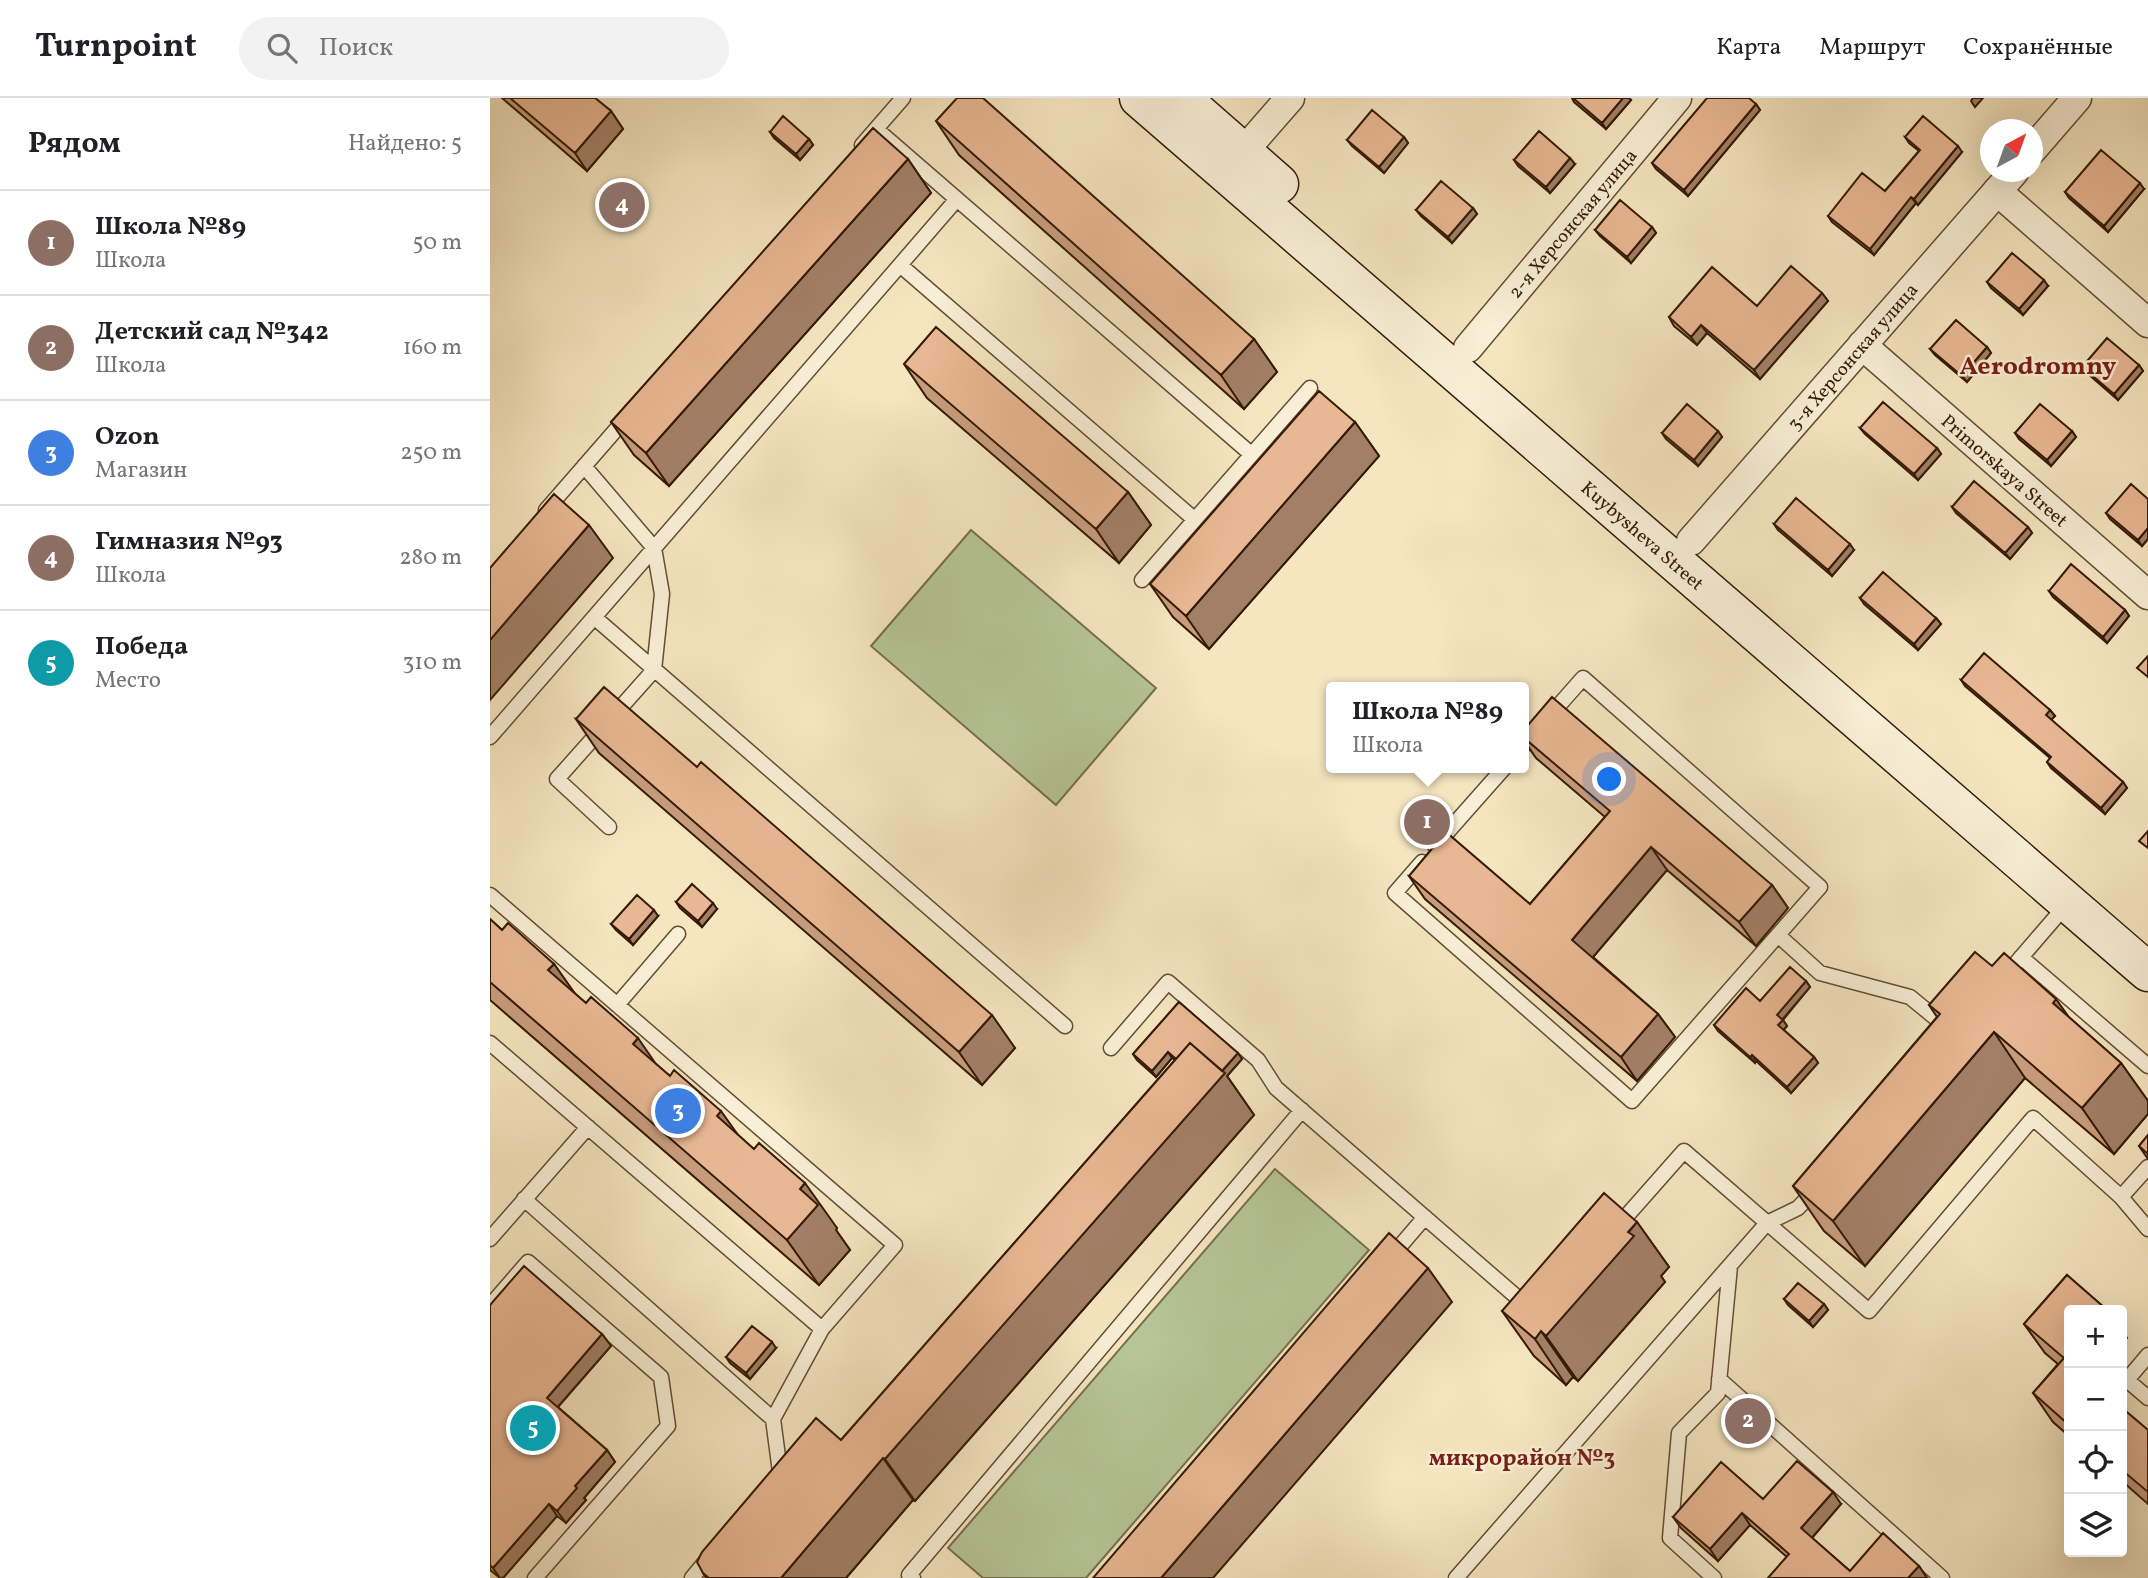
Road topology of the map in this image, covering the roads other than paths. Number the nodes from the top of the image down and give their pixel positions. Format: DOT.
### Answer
graph roads {
  1 [pos="903,98"];
  2 [pos="1139,98"];
  3 [pos="1181,98"];
  4 [pos="1290,98"];
  5 [pos="1677,98"];
  6 [pos="2077,98"];
  7 [pos="876,129"];
  8 [pos="2043,137"];
  9 [pos="849,161"];
  10 [pos="1234,162"];
  11 [pos="2004,182"];
  12 [pos="2006,182"];
  13 [pos="957,199"];
  14 [pos="900,265"];
  15 [pos="2148,323"];
  16 [pos="1861,345"];
  17 [pos="1459,357"];
  18 [pos="1310,388"];
  19 [pos="639,402"];
  20 [pos="1251,454"];
  21 [pos="584,466"];
  22 [pos="1194,519"];
  23 [pos="533,525"];
  24 [pos="654,548"];
  25 [pos="1682,551"];
  26 [pos="1142,580"];
  27 [pos="2148,595"];
  28 [pos="594,617"];
  29 [pos="654,670"];
  30 [pos="490,737"];
  31 [pos="1529,739"];
  32 [pos="1500,773"];
  33 [pos="608,827"];
  34 [pos="2077,893"];
  35 [pos="490,895"];
  36 [pos="678,934"];
  37 [pos="1778,935"];
  38 [pos="2148,938"];
  39 [pos="2021,957"];
  40 [pos="2148,972"];
  41 [pos="1996,986"];
  42 [pos="617,1005"];
  43 [pos="1065,1026"];
  44 [pos="1955,1034"];
  45 [pos="490,1043"];
  46 [pos="1111,1048"];
  47 [pos="2148,1066"];
  48 [pos="1302,1110"];
  49 [pos="588,1127"];
  50 [pos="2148,1167"];
  51 [pos="1825,1178"];
  52 [pos="2121,1197"];
  53 [pos="524,1199"];
  54 [pos="1425,1217"];
  55 [pos="1767,1223"];
  56 [pos="2148,1229"];
  57 [pos="490,1239"];
  58 [pos="1602,1244"];
  59 [pos="1730,1266"];
  60 [pos="1380,1269"];
  61 [pos="490,1306"];
  62 [pos="1538,1316"];
  63 [pos="821,1329"];
  64 [pos="2148,1354"];
  65 [pos="1719,1379"];
  66 [pos="2148,1398"];
  67 [pos="773,1419"];
  68 [pos="763,1493"];
  69 [pos="720,1544"];
  70 [pos="909,1577"];
  71 [pos="535,1578"];
  72 [pos="692,1578"];
  73 [pos="1456,1578"];
  74 [pos="1714,1578"];
  75 [pos="1942,1578"];
  1 -- 7 [label="lane"];
  2 -- 10 [label="main road, Kuybysheva Street"];
  3 -- 10 [label="main road, Kuybysheva Street"];
  4 -- 10 [label="street"];
  5 -- 17 [label="street, 2-я Херсонская улица"];
  6 -- 8 [label="street"];
  7 -- 9 [label="lane"];
  7 -- 13 [label="lane"];
  10 -- 17 [label="main road, Kuybysheva Street"];
  11 -- 16 [label="street, 3-я Херсонская улица"];
  12 -- 15 [label="street"];
  13 -- 14 [label="lane"];
  13 -- 20 [label="lane"];
  14 -- 22 [label="lane"];
  14 -- 24 [label="lane"];
  16 -- 25 [label="street, 3-я Херсонская улица"];
  16 -- 27 [label="street, Primorskaya Street"];
  17 -- 25 [label="main road, Kuybysheva Street"];
  18 -- 20 [label="lane"];
  19 -- 21 [label="lane"];
  20 -- 22 [label="lane"];
  21 -- 23 [label="lane"];
  21 -- 24 [label="lane"];
  22 -- 26 [label="lane"];
  24 -- 28 [label="lane"];
  24 -- 29 [label="lane"];
  25 -- 34 [label="main road, Kuybysheva Street"];
  28 -- 29 [label="lane"];
  28 -- 30 [label="lane"];
  29 -- 33 [label="lane"];
  29 -- 43 [label="lane"];
  31 -- 37 [label="lane"];
  32 -- 37 [label="lane"];
  34 -- 38 [label="main road, Kuybysheva Street"];
  34 -- 39 [label="lane"];
  34 -- 40 [label="main road, Kuybysheva Street"];
  35 -- 42 [label="lane"];
  36 -- 42 [label="lane"];
  37 -- 44 [label="lane"];
  39 -- 41 [label="lane"];
  39 -- 47 [label="lane"];
  42 -- 63 [label="lane"];
  45 -- 49 [label="lane"];
  46 -- 48 [label="lane"];
  48 -- 54 [label="lane"];
  48 -- 70 [label="lane"];
  49 -- 53 [label="lane"];
  49 -- 63 [label="lane"];
  50 -- 52 [label="lane"];
  51 -- 55 [label="lane"];
  52 -- 55 [label="lane"];
  52 -- 56 [label="lane"];
  53 -- 57 [label="lane"];
  53 -- 67 [label="lane"];
  54 -- 60 [label="lane"];
  54 -- 62 [label="lane"];
  55 -- 58 [label="lane"];
  55 -- 59 [label="lane"];
  59 -- 65 [label="lane"];
  59 -- 73 [label="lane"];
  61 -- 71 [label="lane"];
  63 -- 67 [label="lane"];
  64 -- 66 [label="lane"];
  65 -- 74 [label="lane"];
  65 -- 75 [label="lane"];
  67 -- 68 [label="lane"];
  69 -- 72 [label="lane"];
}
